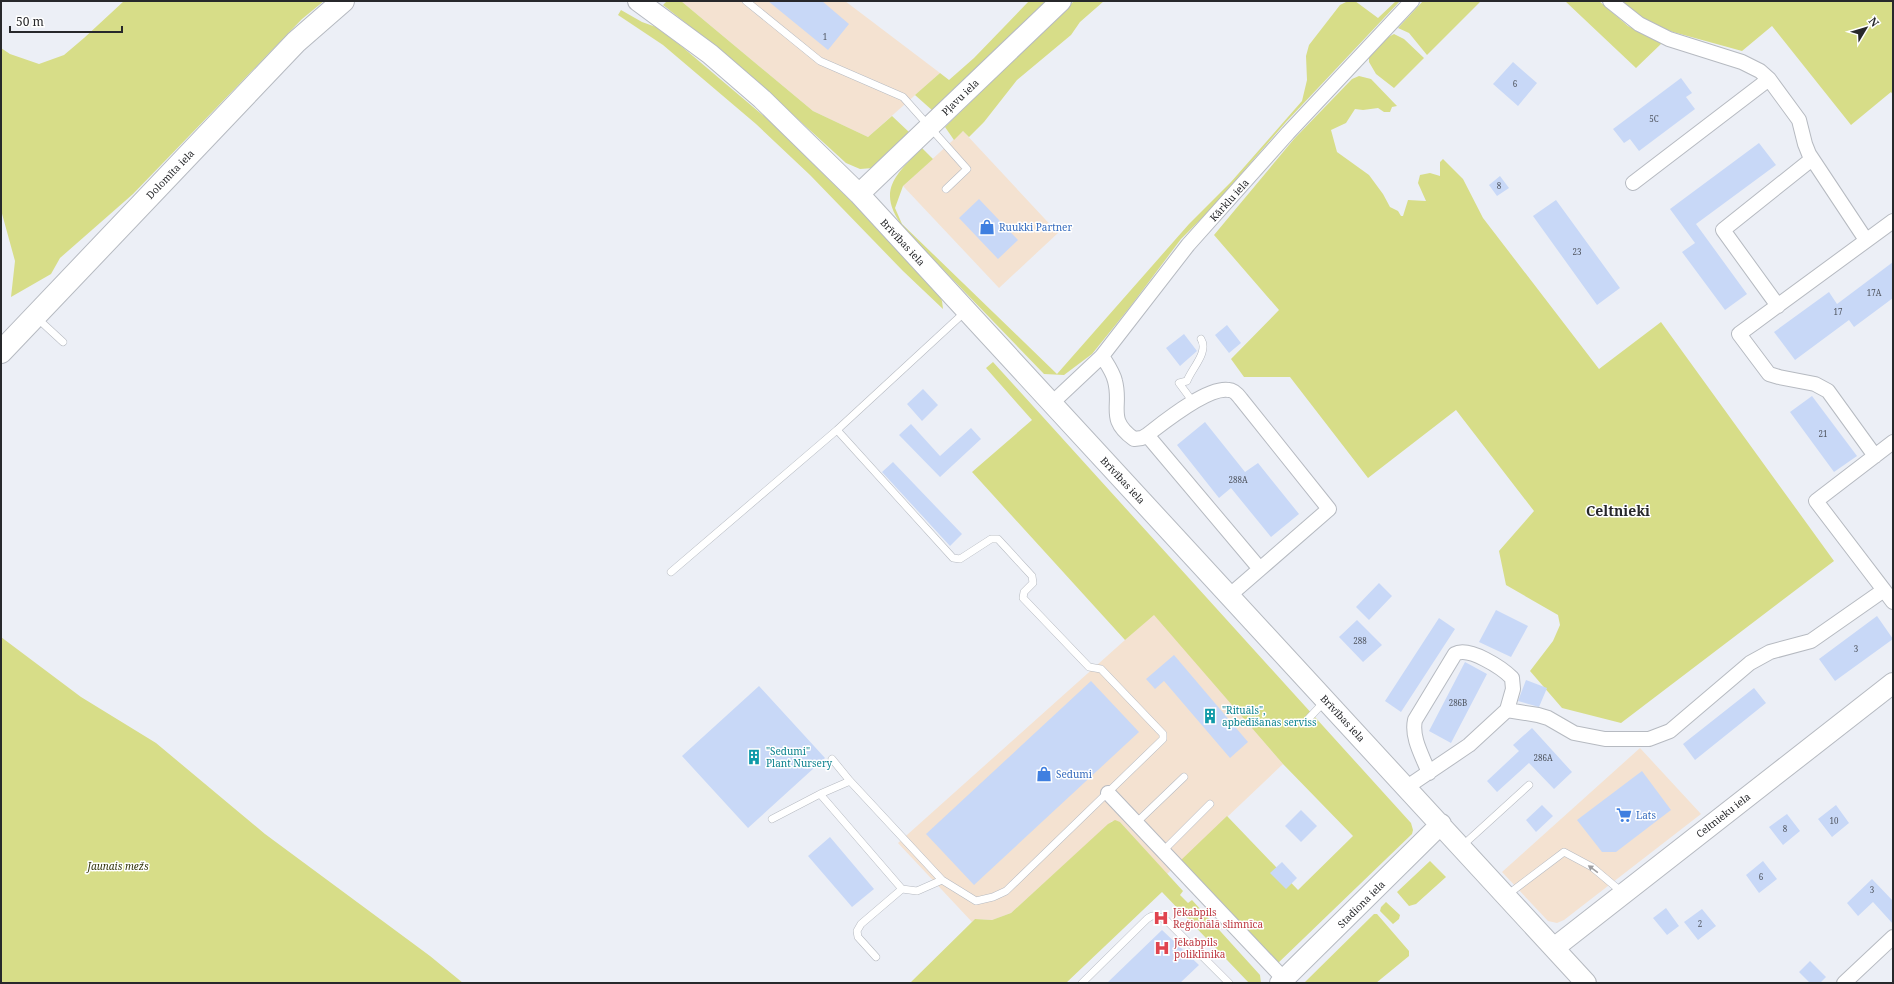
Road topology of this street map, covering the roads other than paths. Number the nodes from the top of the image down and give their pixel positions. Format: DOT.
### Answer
graph roads {
  1 [pos="343,1"];
  2 [pos="638,1"];
  3 [pos="746,1"];
  4 [pos="1061,1"];
  5 [pos="1412,1"];
  6 [pos="1610,1"];
  7 [pos="1768,79"];
  8 [pos="930,126"];
  9 [pos="1812,159"];
  10 [pos="1632,183"];
  11 [pos="946,189"];
  12 [pos="859,194"];
  13 [pos="1893,221"];
  14 [pos="1866,240"];
  15 [pos="1778,306"];
  16 [pos="966,310"];
  17 [pos="35,316"];
  18 [pos="1201,339"];
  19 [pos="63,342"];
  20 [pos="1,352"];
  21 [pos="1102,356"];
  22 [pos="1193,402"];
  23 [pos="1052,403"];
  24 [pos="837,430"];
  25 [pos="1147,434"];
  26 [pos="1893,442"];
  27 [pos="1874,456"];
  28 [pos="1260,569"];
  29 [pos="671,572"];
  30 [pos="1884,590"];
  31 [pos="1230,595"];
  32 [pos="1893,602"];
  33 [pos="1893,683"];
  34 [pos="1326,700"];
  35 [pos="1507,710"];
  36 [pos="1309,718"];
  37 [pos="832,759"];
  38 [pos="1429,773"];
  39 [pos="1184,777"];
  40 [pos="850,781"];
  41 [pos="1529,785"];
  42 [pos="1407,787"];
  43 [pos="1108,793"];
  44 [pos="820,794"];
  45 [pos="1210,804"];
  46 [pos="772,819"];
  47 [pos="1136,823"];
  48 [pos="1441,824"];
  49 [pos="1462,846"];
  50 [pos="1163,851"];
  51 [pos="942,880"];
  52 [pos="902,889"];
  53 [pos="1623,893"];
  54 [pos="1506,895"];
  55 [pos="1893,937"];
  56 [pos="1554,948"];
  57 [pos="876,957"];
  58 [pos="1282,981"];
  59 [pos="1082,983"];
  60 [pos="1229,983"];
  61 [pos="1586,983"];
  62 [pos="1844,983"];
  1 -- 17 [label="main road, Dolomīta iela"];
  2 -- 12 [label="main road, Brīvības iela"];
  3 -- 8 [label="lane"];
  4 -- 8 [label="main road, Pļavu iela"];
  5 -- 21 [label="street, Kārklu iela"];
  6 -- 7 [label="street"];
  7 -- 9 [label="street"];
  7 -- 10 [label="street"];
  8 -- 11 [label="lane"];
  8 -- 12 [label="main road, Pļavu iela"];
  9 -- 14 [label="street"];
  9 -- 15 [label="street"];
  12 -- 16 [label="main road, Brīvības iela"];
  13 -- 14 [label="street"];
  14 -- 15 [label="street"];
  15 -- 27 [label="street"];
  16 -- 23 [label="main road, Brīvības iela"];
  16 -- 24 [label="lane"];
  17 -- 19 [label="lane"];
  17 -- 20 [label="main road, Dolomīta iela"];
  18 -- 22 [label="lane"];
  21 -- 23 [label="street, Kārklu iela"];
  21 -- 25 [label="street"];
  22 -- 25 [label="street"];
  22 -- 28 [label="street"];
  23 -- 31 [label="main road, Brīvības iela"];
  24 -- 29 [label="lane"];
  24 -- 43 [label="lane"];
  25 -- 28 [label="street"];
  26 -- 27 [label="street"];
  27 -- 30 [label="street"];
  28 -- 31 [label="street"];
  30 -- 32 [label="street"];
  30 -- 35 [label="street"];
  31 -- 34 [label="main road, Brīvības iela"];
  33 -- 53 [label="main road, Celtnieku iela"];
  34 -- 36 [label="lane"];
  34 -- 42 [label="main road, Brīvības iela"];
  35 -- 38 [label="street"];
  35 -- 38 [label="street"];
  37 -- 40 [label="lane"];
  38 -- 42 [label="street"];
  39 -- 47 [label="lane"];
  40 -- 44 [label="lane"];
  40 -- 51 [label="lane"];
  41 -- 49 [label="lane"];
  42 -- 48 [label="main road, Brīvības iela"];
  43 -- 47 [label="street"];
  43 -- 51 [label="lane"];
  44 -- 46 [label="lane"];
  44 -- 52 [label="lane"];
  45 -- 50 [label="lane"];
  47 -- 50 [label="street"];
  48 -- 49 [label="main road, Brīvības iela"];
  48 -- 58 [label="main road, Stadiona iela"];
  49 -- 54 [label="main road, Brīvības iela"];
  50 -- 58 [label="street"];
  51 -- 52 [label="lane"];
  52 -- 57 [label="lane"];
  53 -- 54 [label="lane, one-way"];
  53 -- 56 [label="main road, Celtnieku iela"];
  54 -- 56 [label="main road, Brīvības iela"];
  55 -- 62 [label="street"];
  56 -- 61 [label="main road, Brīvības iela"];
  59 -- 60 [label="lane"];
}
